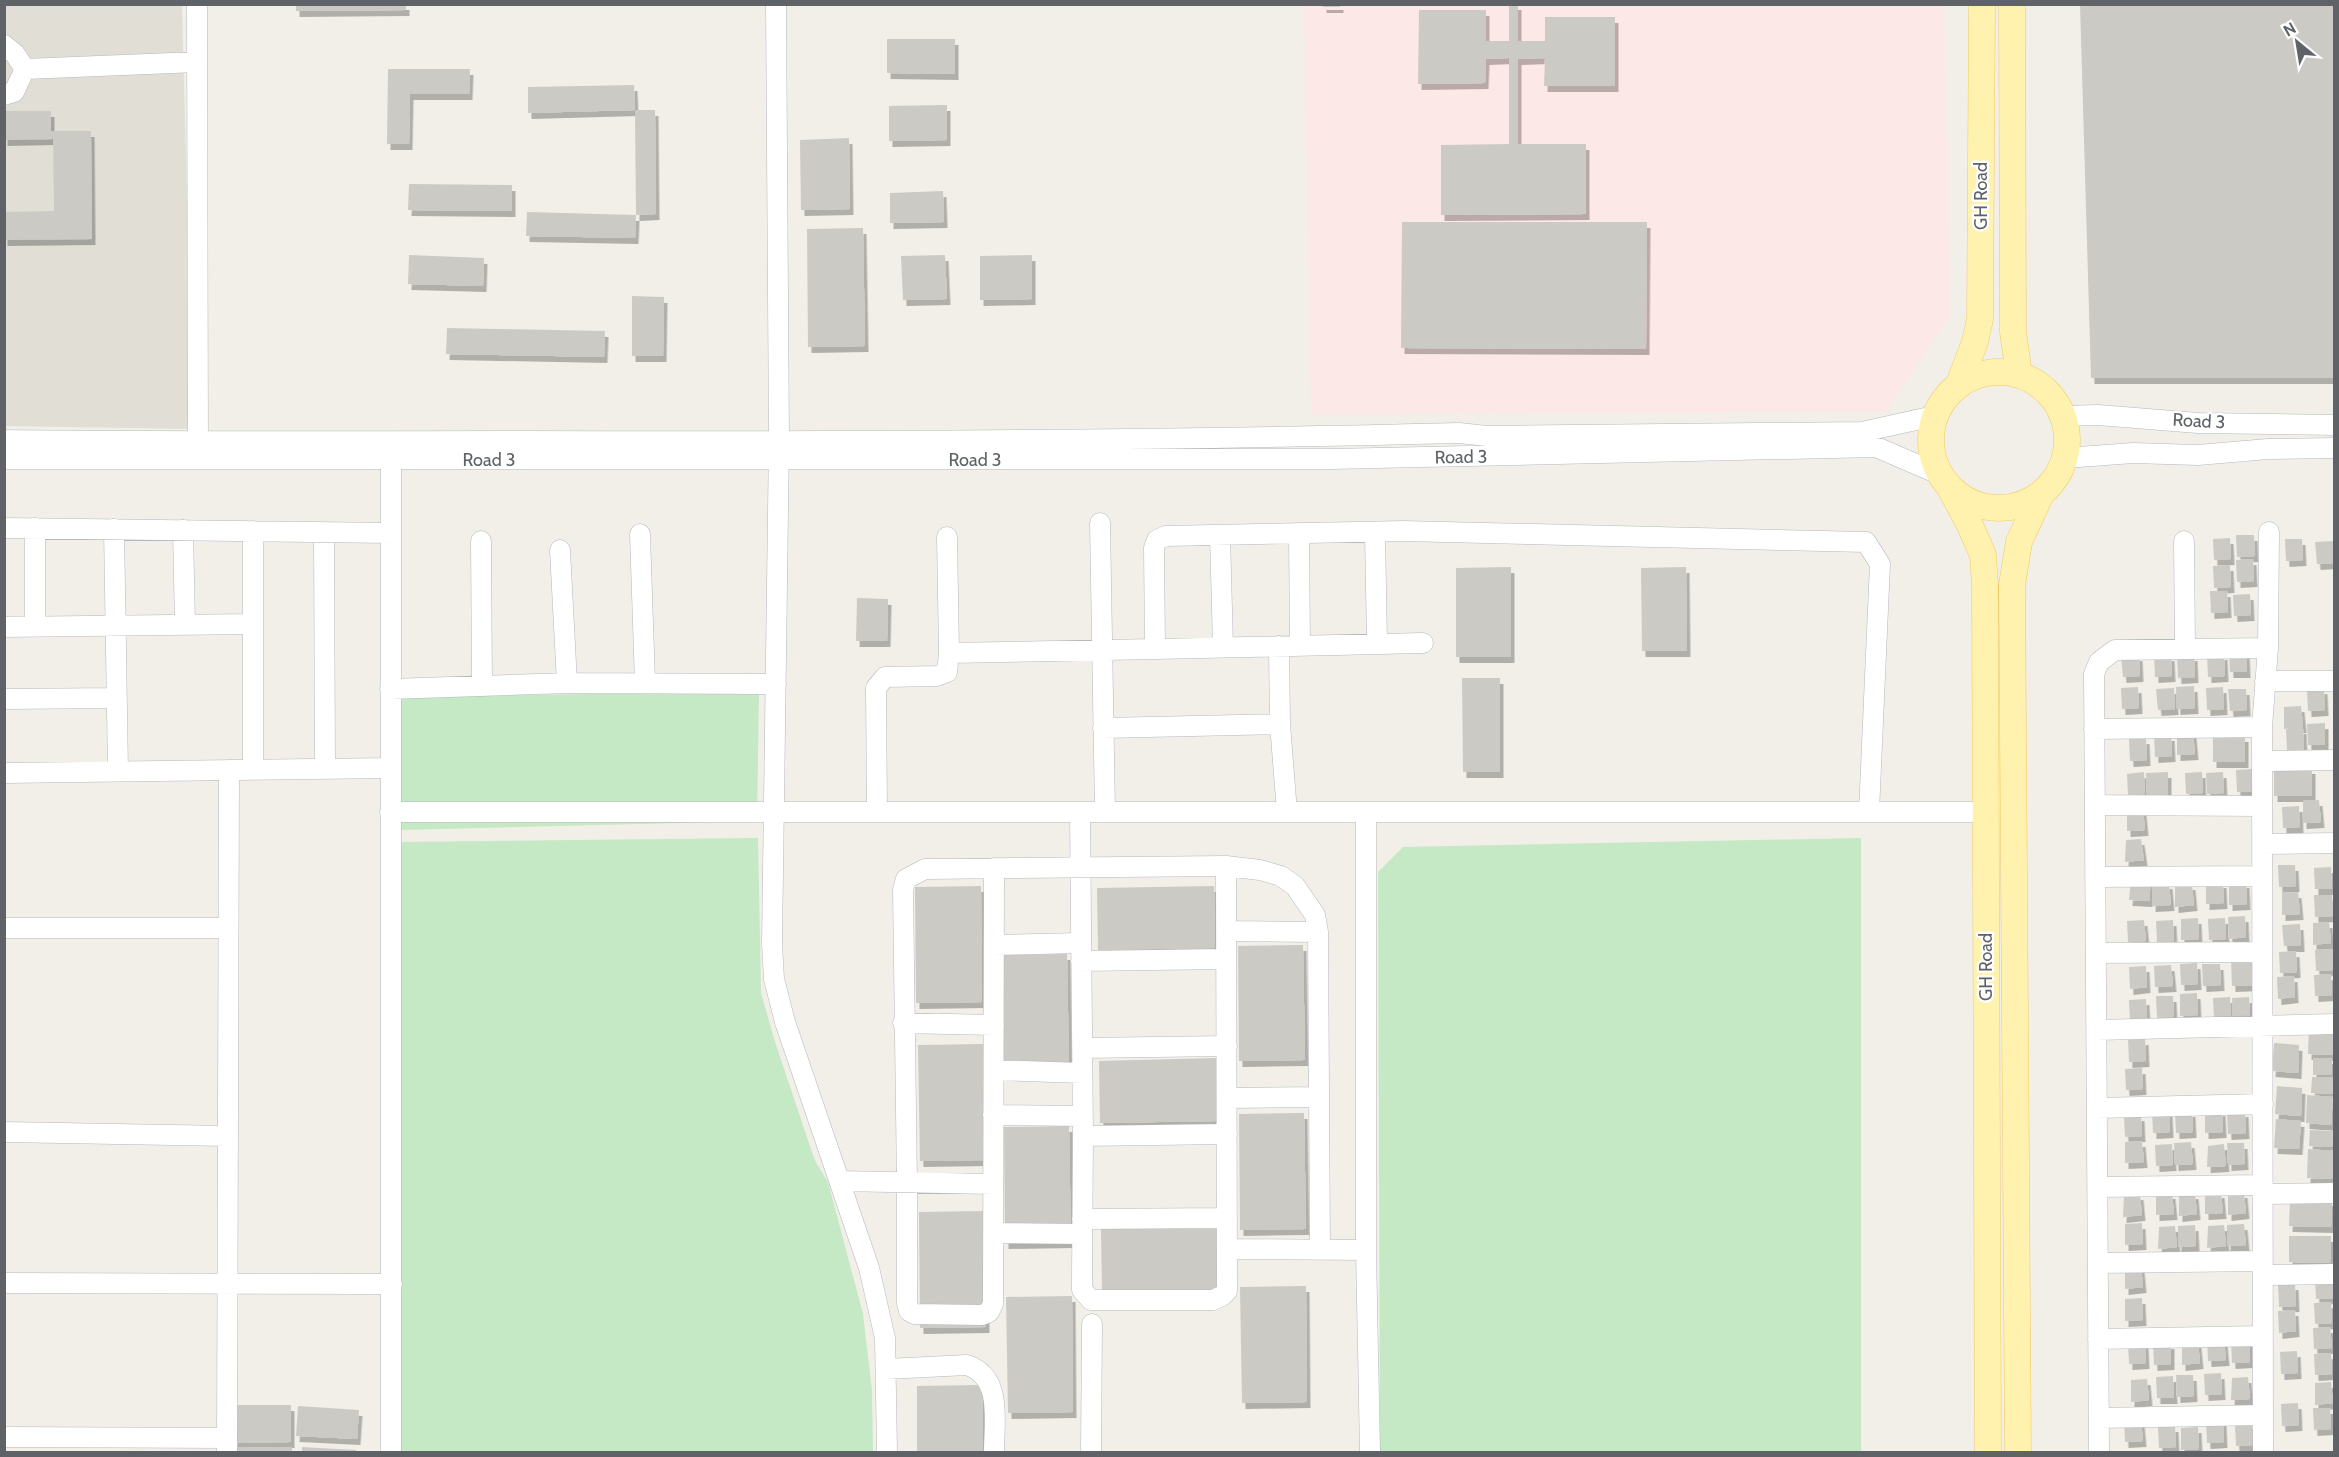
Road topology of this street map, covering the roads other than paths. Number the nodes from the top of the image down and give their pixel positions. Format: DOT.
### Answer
graph roads {
  1 [pos="197,4"];
  2 [pos="776,4"];
  3 [pos="1982,4"];
  4 [pos="2012,4"];
  5 [pos="4,45"];
  6 [pos="197,62"];
  7 [pos="25,69"];
  8 [pos="4,95"];
  9 [pos="2019,374"];
  10 [pos="1959,384"];
  11 [pos="1934,416"];
  12 [pos="2064,416"];
  13 [pos="2334,425"];
  14 [pos="4,440"];
  15 [pos="2334,448"];
  16 [pos="391,450"];
  17 [pos="198,451"];
  18 [pos="779,451"];
  19 [pos="2065,458"];
  20 [pos="4,459"];
  21 [pos="1945,482"];
  22 [pos="2041,494"];
  23 [pos="1100,523"];
  24 [pos="4,528"];
  25 [pos="35,528"];
  26 [pos="114,529"];
  27 [pos="183,530"];
  28 [pos="253,531"];
  29 [pos="324,532"];
  30 [pos="1374,532"];
  31 [pos="2269,532"];
  32 [pos="391,533"];
  33 [pos="1299,533"];
  34 [pos="640,534"];
  35 [pos="1220,535"];
  36 [pos="947,537"];
  37 [pos="481,541"];
  38 [pos="2184,541"];
  39 [pos="560,550"];
  40 [pos="253,624"];
  41 [pos="115,625"];
  42 [pos="185,625"];
  43 [pos="35,626"];
  44 [pos="4,627"];
  45 [pos="1423,643"];
  46 [pos="1377,644"];
  47 [pos="1279,646"];
  48 [pos="1300,646"];
  49 [pos="1222,647"];
  50 [pos="2268,648"];
  51 [pos="1155,649"];
  52 [pos="1102,650"];
  53 [pos="2185,650"];
  54 [pos="949,653"];
  55 [pos="2265,681"];
  56 [pos="2334,681"];
  57 [pos="567,683"];
  58 [pos="645,683"];
  59 [pos="776,684"];
  60 [pos="482,686"];
  61 [pos="390,689"];
  62 [pos="116,698"];
  63 [pos="4,699"];
  64 [pos="1280,724"];
  65 [pos="2262,727"];
  66 [pos="1103,728"];
  67 [pos="2094,729"];
  68 [pos="2262,760"];
  69 [pos="2334,760"];
  70 [pos="390,768"];
  71 [pos="253,769"];
  72 [pos="326,769"];
  73 [pos="229,770"];
  74 [pos="118,771"];
  75 [pos="4,773"];
  76 [pos="2095,805"];
  77 [pos="2262,806"];
  78 [pos="390,812"];
  79 [pos="774,812"];
  80 [pos="877,812"];
  81 [pos="1080,812"];
  82 [pos="1105,812"];
  83 [pos="1287,812"];
  84 [pos="1366,812"];
  85 [pos="1869,812"];
  86 [pos="1986,812"];
  87 [pos="2334,843"];
  88 [pos="2262,844"];
  89 [pos="1226,866"];
  90 [pos="994,868"];
  91 [pos="1079,868"];
  92 [pos="2262,876"];
  93 [pos="2095,877"];
  94 [pos="4,928"];
  95 [pos="228,928"];
  96 [pos="1226,931"];
  97 [pos="1318,932"];
  98 [pos="994,945"];
  99 [pos="1081,952"];
  100 [pos="2262,952"];
  101 [pos="2096,953"];
  102 [pos="1226,959"];
  103 [pos="903,1023"];
  104 [pos="2334,1024"];
  105 [pos="993,1025"];
  106 [pos="2263,1025"];
  107 [pos="2097,1030"];
  108 [pos="1227,1046"];
  109 [pos="1082,1048"];
  110 [pos="994,1070"];
  111 [pos="1082,1073"];
  112 [pos="1227,1098"];
  113 [pos="1319,1098"];
  114 [pos="2263,1104"];
  115 [pos="2097,1108"];
  116 [pos="993,1115"];
  117 [pos="1083,1126"];
  118 [pos="4,1132"];
  119 [pos="1227,1134"];
  120 [pos="228,1137"];
  121 [pos="838,1181"];
  122 [pos="907,1184"];
  123 [pos="993,1184"];
  124 [pos="2097,1187"];
  125 [pos="2263,1190"];
  126 [pos="2334,1193"];
  127 [pos="1227,1218"];
  128 [pos="1082,1226"];
  129 [pos="993,1233"];
  130 [pos="1228,1249"];
  131 [pos="1320,1250"];
  132 [pos="1366,1250"];
  133 [pos="2098,1263"];
  134 [pos="2263,1268"];
  135 [pos="2334,1274"];
  136 [pos="4,1282"];
  137 [pos="227,1283"];
  138 [pos="392,1284"];
  139 [pos="1092,1324"];
  140 [pos="2263,1336"];
  141 [pos="2098,1339"];
  142 [pos="886,1369"];
  143 [pos="2263,1415"];
  144 [pos="2099,1418"];
  145 [pos="4,1437"];
  146 [pos="227,1445"];
  147 [pos="391,1452"];
  148 [pos="887,1452"];
  149 [pos="994,1452"];
  150 [pos="1091,1452"];
  151 [pos="1370,1452"];
  152 [pos="1988,1452"];
  153 [pos="2018,1452"];
  154 [pos="2099,1452"];
  155 [pos="2263,1452"];
  1 -- 6 [label="street"];
  2 -- 18 [label="street"];
  3 -- 10 [label="main road, GH Road"];
  4 -- 9 [label="main road, GH Road"];
  5 -- 7 [label="street"];
  6 -- 7 [label="street"];
  6 -- 17 [label="street"];
  7 -- 8 [label="street"];
  9 -- 10 [label="main road"];
  9 -- 12 [label="main road"];
  10 -- 11 [label="main road"];
  11 -- 18 [label="street, Road 3"];
  11 -- 21 [label="main road"];
  12 -- 13 [label="street, Road 3"];
  12 -- 19 [label="main road"];
  14 -- 17 [label="street, Road 3"];
  15 -- 19 [label="street, Road 3"];
  16 -- 17 [label="street, Road 3"];
  16 -- 18 [label="street, Road 3"];
  16 -- 32 [label="street"];
  17 -- 20 [label="street, Road 3"];
  18 -- 21 [label="street, Road 3"];
  18 -- 59 [label="street"];
  19 -- 22 [label="main road"];
  21 -- 22 [label="main road"];
  21 -- 86 [label="main road, GH Road"];
  22 -- 153 [label="main road, GH Road"];
  23 -- 52 [label="street"];
  24 -- 25 [label="street"];
  25 -- 26 [label="street"];
  25 -- 43 [label="street"];
  26 -- 27 [label="street"];
  26 -- 41 [label="street"];
  27 -- 28 [label="street"];
  27 -- 42 [label="street"];
  28 -- 29 [label="street"];
  28 -- 40 [label="street"];
  29 -- 32 [label="street"];
  29 -- 72 [label="street"];
  30 -- 33 [label="street"];
  30 -- 46 [label="street"];
  30 -- 85 [label="street"];
  31 -- 50 [label="street"];
  32 -- 61 [label="street"];
  33 -- 35 [label="street"];
  33 -- 48 [label="street"];
  34 -- 58 [label="street"];
  35 -- 49 [label="street"];
  35 -- 51 [label="street"];
  36 -- 54 [label="street"];
  37 -- 60 [label="street"];
  38 -- 53 [label="street"];
  39 -- 57 [label="street"];
  40 -- 42 [label="street"];
  40 -- 71 [label="street"];
  41 -- 42 [label="street"];
  41 -- 43 [label="street"];
  41 -- 62 [label="street"];
  43 -- 44 [label="street"];
  45 -- 46 [label="street"];
  46 -- 48 [label="street"];
  47 -- 48 [label="street"];
  47 -- 49 [label="street"];
  47 -- 64 [label="street"];
  49 -- 51 [label="street"];
  50 -- 53 [label="street"];
  50 -- 55 [label="street"];
  51 -- 52 [label="street"];
  52 -- 54 [label="street"];
  52 -- 66 [label="street"];
  53 -- 67 [label="street"];
  54 -- 80 [label="street"];
  55 -- 56 [label="street"];
  55 -- 65 [label="street"];
  57 -- 58 [label="street"];
  57 -- 60 [label="street"];
  58 -- 59 [label="street"];
  59 -- 79 [label="street"];
  60 -- 61 [label="street"];
  61 -- 70 [label="street"];
  62 -- 63 [label="street"];
  62 -- 74 [label="street"];
  64 -- 66 [label="street"];
  64 -- 83 [label="street"];
  65 -- 67 [label="street"];
  65 -- 68 [label="street"];
  66 -- 82 [label="street"];
  67 -- 76 [label="street"];
  68 -- 69 [label="street"];
  68 -- 77 [label="street"];
  70 -- 72 [label="street"];
  70 -- 78 [label="street"];
  71 -- 72 [label="street"];
  71 -- 73 [label="street"];
  73 -- 74 [label="street"];
  73 -- 95 [label="street"];
  74 -- 75 [label="street"];
  76 -- 77 [label="street"];
  76 -- 93 [label="street"];
  77 -- 88 [label="street"];
  78 -- 79 [label="street"];
  78 -- 138 [label="street"];
  79 -- 80 [label="street"];
  79 -- 121 [label="street"];
  80 -- 81 [label="street"];
  81 -- 82 [label="street"];
  81 -- 91 [label="street"];
  82 -- 83 [label="street"];
  83 -- 84 [label="street"];
  84 -- 85 [label="street"];
  84 -- 132 [label="street"];
  85 -- 86 [label="street"];
  86 -- 152 [label="main road, GH Road"];
  87 -- 88 [label="street"];
  88 -- 92 [label="street"];
  89 -- 91 [label="street"];
  89 -- 96 [label="street"];
  89 -- 97 [label="street"];
  90 -- 91 [label="street"];
  90 -- 98 [label="street"];
  90 -- 103 [label="street"];
  91 -- 99 [label="street"];
  92 -- 93 [label="street"];
  92 -- 100 [label="street"];
  93 -- 101 [label="street"];
  94 -- 95 [label="street"];
  95 -- 120 [label="street"];
  96 -- 97 [label="street"];
  96 -- 102 [label="street"];
  97 -- 113 [label="street"];
  98 -- 99 [label="street"];
  98 -- 105 [label="street"];
  99 -- 102 [label="street"];
  99 -- 109 [label="street"];
  100 -- 101 [label="street"];
  100 -- 106 [label="street"];
  101 -- 107 [label="street"];
  102 -- 108 [label="street"];
  103 -- 105 [label="street"];
  103 -- 122 [label="street"];
  104 -- 106 [label="street"];
  105 -- 110 [label="street"];
  106 -- 107 [label="street"];
  106 -- 114 [label="street"];
  107 -- 115 [label="street"];
  108 -- 109 [label="street"];
  108 -- 112 [label="street"];
  109 -- 111 [label="street"];
  110 -- 111 [label="street"];
  110 -- 116 [label="street"];
  111 -- 117 [label="street"];
  112 -- 113 [label="street"];
  112 -- 119 [label="street"];
  113 -- 131 [label="street"];
  114 -- 115 [label="street"];
  114 -- 125 [label="street"];
  115 -- 124 [label="street"];
  116 -- 117 [label="street"];
  116 -- 123 [label="street"];
  117 -- 119 [label="street"];
  117 -- 128 [label="street"];
  118 -- 120 [label="street"];
  119 -- 127 [label="street"];
  120 -- 137 [label="street"];
  121 -- 122 [label="street"];
  121 -- 142 [label="street"];
  122 -- 123 [label="street"];
  122 -- 129 [label="street"];
  123 -- 129 [label="street"];
  124 -- 125 [label="street"];
  124 -- 133 [label="street"];
  125 -- 126 [label="street"];
  125 -- 134 [label="street"];
  127 -- 128 [label="street"];
  127 -- 130 [label="street"];
  128 -- 129 [label="street"];
  128 -- 130 [label="street"];
  130 -- 131 [label="street"];
  131 -- 132 [label="street"];
  132 -- 151 [label="street"];
  133 -- 134 [label="street"];
  133 -- 141 [label="street"];
  134 -- 135 [label="street"];
  134 -- 140 [label="street"];
  136 -- 137 [label="street"];
  137 -- 138 [label="street"];
  137 -- 146 [label="street"];
  138 -- 147 [label="street"];
  139 -- 150 [label="street"];
  140 -- 141 [label="street"];
  140 -- 143 [label="street"];
  141 -- 144 [label="street"];
  142 -- 148 [label="street"];
  142 -- 149 [label="street"];
  143 -- 144 [label="street"];
  143 -- 155 [label="street"];
  144 -- 154 [label="street"];
  145 -- 146 [label="street"];
}
